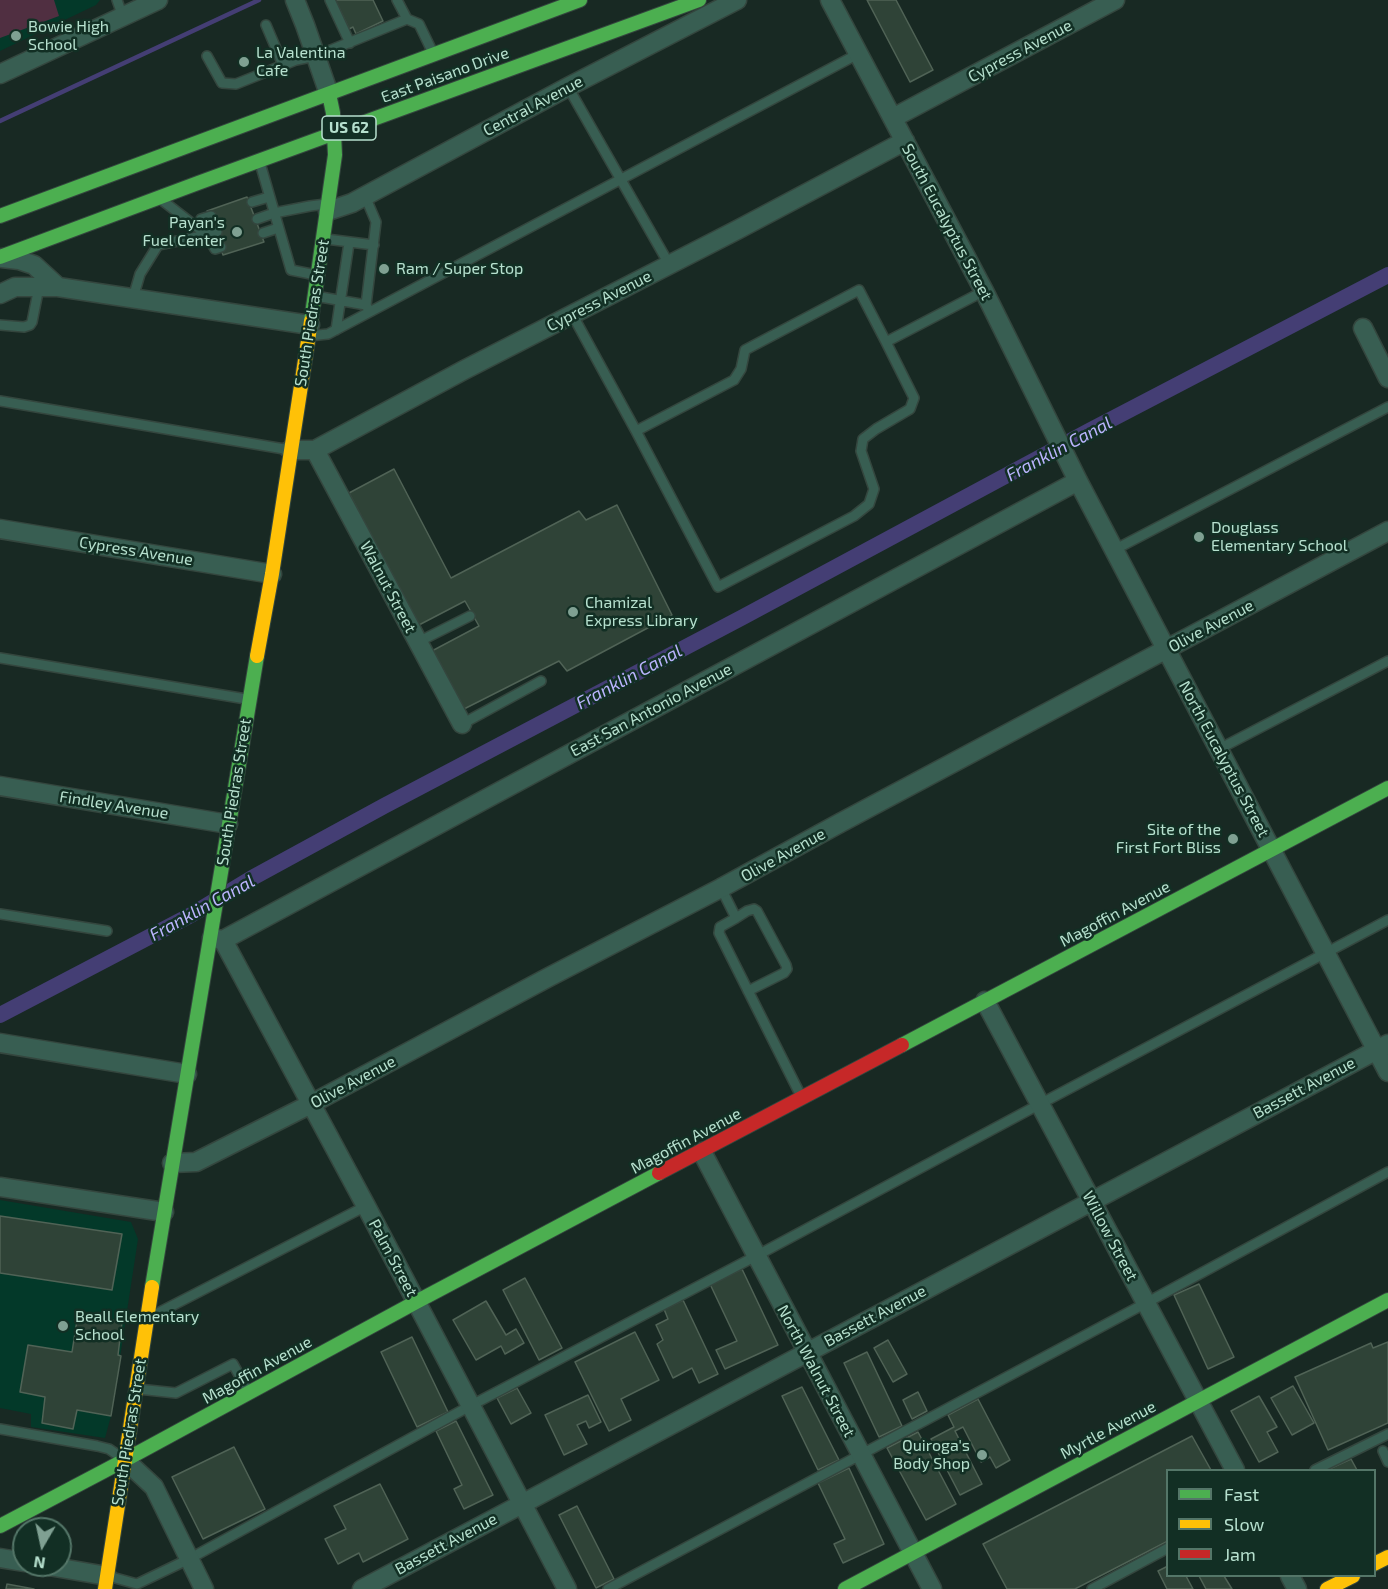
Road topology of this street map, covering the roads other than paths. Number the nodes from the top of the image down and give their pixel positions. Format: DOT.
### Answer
graph roads {
  1 [pos="158,0"];
  2 [pos="295,0"];
  3 [pos="330,0"];
  4 [pos="397,0"];
  5 [pos="580,0"];
  6 [pos="699,0"];
  7 [pos="737,0"];
  8 [pos="830,0"];
  9 [pos="1115,0"];
  10 [pos="558,4"];
  11 [pos="120,8"];
  12 [pos="407,19"];
  13 [pos="266,25"];
  14 [pos="350,43"];
  15 [pos="858,54"];
  16 [pos="434,55"];
  17 [pos="207,56"];
  18 [pos="316,56"];
  19 [pos="283,65"];
  20 [pos="0,74"];
  21 [pos="568,87"];
  22 [pos="329,94"];
  23 [pos="893,118"];
  24 [pos="335,133"];
  25 [pos="905,141"];
  26 [pos="259,160"];
  27 [pos="620,180"];
  28 [pos="365,196"];
  29 [pos="159,197"];
  30 [pos="269,197"];
  31 [pos="252,202"];
  32 [pos="328,207"];
  33 [pos="274,213"];
  34 [pos="0,216"];
  35 [pos="211,216"];
  36 [pos="257,219"];
  37 [pos="278,228"];
  38 [pos="263,233"];
  39 [pos="212,234"];
  40 [pos="324,238"];
  41 [pos="350,243"];
  42 [pos="374,245"];
  43 [pos="221,247"];
  44 [pos="0,257"];
  45 [pos="669,264"];
  46 [pos="318,275"];
  47 [pos="39,287"];
  48 [pos="58,287"];
  49 [pos="984,291"];
  50 [pos="0,294"];
  51 [pos="315,296"];
  52 [pos="133,298"];
  53 [pos="341,301"];
  54 [pos="368,308"];
  55 [pos="572,315"];
  56 [pos="0,325"];
  57 [pos="1363,328"];
  58 [pos="336,330"];
  59 [pos="309,331"];
  60 [pos="886,342"];
  61 [pos="1388,378"];
  62 [pos="0,400"];
  63 [pos="1388,407"];
  64 [pos="636,431"];
  65 [pos="1060,445"];
  66 [pos="290,450"];
  67 [pos="315,450"];
  68 [pos="1078,481"];
  69 [pos="0,529"];
  70 [pos="1388,531"];
  71 [pos="1114,550"];
  72 [pos="272,574"];
  73 [pos="470,616"];
  74 [pos="418,642"];
  75 [pos="1167,650"];
  76 [pos="0,658"];
  77 [pos="1388,661"];
  78 [pos="541,681"];
  79 [pos="249,700"];
  80 [pos="462,724"];
  81 [pos="1219,749"];
  82 [pos="0,786"];
  83 [pos="1388,788"];
  84 [pos="228,824"];
  85 [pos="1272,849"];
  86 [pos="721,888"];
  87 [pos="0,914"];
  88 [pos="736,918"];
  89 [pos="1388,920"];
  90 [pos="107,931"];
  91 [pos="217,939"];
  92 [pos="1326,953"];
  93 [pos="748,991"];
  94 [pos="986,1001"];
  95 [pos="0,1044"];
  96 [pos="1382,1047"];
  97 [pos="1388,1072"];
  98 [pos="187,1074"];
  99 [pos="802,1098"];
  100 [pos="311,1104"];
  101 [pos="1040,1104"];
  102 [pos="702,1152"];
  103 [pos="172,1164"];
  104 [pos="1388,1172"];
  105 [pos="0,1187"];
  106 [pos="1092,1201"];
  107 [pos="366,1206"];
  108 [pos="164,1212"];
  109 [pos="756,1256"];
  110 [pos="1388,1300"];
  111 [pos="416,1302"];
  112 [pos="1146,1303"];
  113 [pos="147,1319"];
  114 [pos="806,1353"];
  115 [pos="136,1389"];
  116 [pos="249,1393"];
  117 [pos="1198,1401"];
  118 [pos="470,1406"];
  119 [pos="0,1429"];
  120 [pos="1388,1434"];
  121 [pos="1383,1451"];
  122 [pos="861,1454"];
  123 [pos="125,1460"];
  124 [pos="1388,1462"];
  125 [pos="1234,1469"];
  126 [pos="1317,1469"];
  127 [pos="522,1504"];
  128 [pos="0,1526"];
  129 [pos="1166,1549"];
  130 [pos="913,1552"];
  131 [pos="189,1559"];
  132 [pos="72,1573"];
  133 [pos="1349,1577"];
  134 [pos="106,1582"];
  135 [pos="204,1589"];
  136 [pos="362,1589"];
  137 [pos="567,1589"];
  138 [pos="608,1589"];
  139 [pos="844,1589"];
  140 [pos="932,1589"];
  141 [pos="1092,1589"];
  142 [pos="1327,1589"];
  1 -- 11 [label="street"];
  2 -- 18 [label="street, South Piedras Street"];
  3 -- 14 [label="lane"];
  4 -- 12 [label="lane"];
  5 -- 10 [label="main road, East Paisano Drive / US 62"];
  6 -- 24 [label="main road, East Paisano Drive / US 62"];
  7 -- 21 [label="street, Central Avenue"];
  8 -- 15 [label="street, South Eucalyptus Street"];
  9 -- 23 [label="street, Cypress Avenue"];
  10 -- 16 [label="main road, East Paisano Drive / US 62"];
  11 -- 20 [label="street"];
  12 -- 14 [label="lane"];
  12 -- 16 [label="lane"];
  13 -- 19 [label="lane"];
  14 -- 18 [label="lane"];
  15 -- 23 [label="street, South Eucalyptus Street"];
  15 -- 27 [label="lane"];
  16 -- 22 [label="main road, East Paisano Drive / US 62"];
  17 -- 19 [label="lane"];
  18 -- 19 [label="lane"];
  18 -- 22 [label="street, South Piedras Street"];
  21 -- 27 [label="lane"];
  21 -- 28 [label="street, Central Avenue"];
  22 -- 24 [label="main road, South Piedras Street"];
  22 -- 34 [label="main road, East Paisano Drive / US 62"];
  23 -- 25 [label="street, South Eucalyptus Street"];
  24 -- 26 [label="main road, East Paisano Drive / US 62"];
  24 -- 32 [label="main road, South Piedras Street"];
  25 -- 45 [label="street, Cypress Avenue"];
  25 -- 49 [label="street, South Eucalyptus Street"];
  26 -- 29 [label="main road, East Paisano Drive / US 62"];
  26 -- 30 [label="lane"];
  27 -- 45 [label="lane"];
  27 -- 54 [label="lane"];
  28 -- 32 [label="street, Central Avenue"];
  28 -- 42 [label="lane"];
  29 -- 39 [label="lane"];
  29 -- 44 [label="main road, East Paisano Drive / US 62"];
  30 -- 31 [label="lane"];
  30 -- 33 [label="lane"];
  32 -- 33 [label="lane"];
  32 -- 40 [label="main road, South Piedras Street"];
  33 -- 36 [label="lane"];
  33 -- 37 [label="lane"];
  35 -- 39 [label="lane"];
  37 -- 38 [label="lane"];
  37 -- 46 [label="lane"];
  39 -- 43 [label="lane"];
  39 -- 52 [label="lane"];
  40 -- 41 [label="lane"];
  40 -- 46 [label="main road, South Piedras Street"];
  41 -- 42 [label="lane"];
  41 -- 53 [label="lane"];
  42 -- 54 [label="lane"];
  44 -- 48 [label="street"];
  45 -- 55 [label="street, Cypress Avenue"];
  46 -- 51 [label="main road, South Piedras Street"];
  47 -- 48 [label="street"];
  47 -- 50 [label="street"];
  47 -- 56 [label="lane"];
  48 -- 52 [label="street"];
  49 -- 60 [label="lane"];
  49 -- 65 [label="street, South Eucalyptus Street"];
  51 -- 53 [label="lane"];
  51 -- 59 [label="main road, South Piedras Street"];
  52 -- 59 [label="street"];
  53 -- 54 [label="lane"];
  53 -- 58 [label="lane"];
  54 -- 58 [label="lane"];
  55 -- 64 [label="lane"];
  55 -- 67 [label="street, Cypress Avenue"];
  57 -- 61 [label="street"];
  58 -- 59 [label="lane"];
  59 -- 66 [label="main road, South Piedras Street"];
  60 -- 64 [label="lane"];
  60 -- 64 [label="lane"];
  62 -- 66 [label="lane"];
  63 -- 71 [label="lane"];
  65 -- 68 [label="street, North Eucalyptus Street"];
  66 -- 67 [label="street, Cypress Avenue"];
  66 -- 72 [label="main road, South Piedras Street"];
  67 -- 74 [label="street, Walnut Street"];
  68 -- 71 [label="street, North Eucalyptus Street"];
  68 -- 91 [label="street, East San Antonio Avenue"];
  69 -- 72 [label="street, Cypress Avenue"];
  70 -- 75 [label="street, Olive Avenue"];
  71 -- 75 [label="street, North Eucalyptus Street"];
  72 -- 79 [label="main road, South Piedras Street"];
  73 -- 74 [label="lane"];
  74 -- 80 [label="street, Walnut Street"];
  75 -- 81 [label="street, North Eucalyptus Street"];
  75 -- 86 [label="street, Olive Avenue"];
  76 -- 79 [label="lane"];
  77 -- 81 [label="lane"];
  78 -- 80 [label="lane"];
  79 -- 84 [label="main road, South Piedras Street"];
  81 -- 85 [label="street, North Eucalyptus Street"];
  82 -- 84 [label="street, Findley Avenue"];
  83 -- 85 [label="main road, Magoffin Avenue"];
  84 -- 91 [label="main road, South Piedras Street"];
  85 -- 92 [label="street, North Eucalyptus Street"];
  85 -- 94 [label="main road, Magoffin Avenue"];
  86 -- 88 [label="lane"];
  86 -- 100 [label="street, Olive Avenue"];
  87 -- 90 [label="lane"];
  88 -- 93 [label="lane"];
  88 -- 93 [label="lane"];
  89 -- 92 [label="lane"];
  91 -- 98 [label="main road, South Piedras Street"];
  91 -- 100 [label="street, Palm Street"];
  92 -- 96 [label="street, North Eucalyptus Street"];
  92 -- 101 [label="lane"];
  93 -- 99 [label="lane"];
  94 -- 99 [label="main road, Magoffin Avenue"];
  94 -- 101 [label="street, Willow Street"];
  95 -- 98 [label="street"];
  96 -- 97 [label="street, North Eucalyptus Street"];
  96 -- 106 [label="street, Bassett Avenue"];
  98 -- 103 [label="main road, South Piedras Street"];
  99 -- 102 [label="main road, Magoffin Avenue"];
  100 -- 103 [label="street, Olive Avenue"];
  100 -- 107 [label="street, Palm Street"];
  101 -- 106 [label="street, Willow Street"];
  101 -- 109 [label="lane"];
  102 -- 109 [label="street, North Walnut Street"];
  102 -- 111 [label="main road, Magoffin Avenue"];
  103 -- 108 [label="main road, South Piedras Street"];
  104 -- 112 [label="lane"];
  105 -- 108 [label="street"];
  106 -- 112 [label="street, Willow Street"];
  106 -- 114 [label="street, Bassett Avenue"];
  107 -- 111 [label="street, Palm Street"];
  107 -- 113 [label="lane"];
  108 -- 113 [label="main road, South Piedras Street"];
  109 -- 114 [label="street, North Walnut Street"];
  109 -- 118 [label="lane"];
  110 -- 117 [label="main road, Myrtle Avenue"];
  111 -- 116 [label="main road, Magoffin Avenue"];
  111 -- 118 [label="street, Palm Street"];
  112 -- 117 [label="street, Willow Street"];
  112 -- 122 [label="lane"];
  113 -- 115 [label="main road, South Piedras Street"];
  114 -- 122 [label="street, North Walnut Street"];
  114 -- 127 [label="street, Bassett Avenue"];
  115 -- 116 [label="lane"];
  115 -- 123 [label="main road, South Piedras Street"];
  116 -- 123 [label="main road, Magoffin Avenue"];
  117 -- 125 [label="street, Willow Street"];
  117 -- 130 [label="main road, Myrtle Avenue"];
  118 -- 127 [label="street, Palm Street"];
  118 -- 131 [label="lane"];
  119 -- 123 [label="lane"];
  120 -- 126 [label="lane"];
  121 -- 124 [label="lane"];
  122 -- 130 [label="street, North Walnut Street"];
  122 -- 138 [label="lane"];
  123 -- 128 [label="main road, Magoffin Avenue"];
  123 -- 131 [label="street"];
  123 -- 134 [label="main road, South Piedras Street"];
  127 -- 136 [label="street, Bassett Avenue"];
  127 -- 137 [label="street, Palm Street"];
  129 -- 141 [label="lane"];
  130 -- 139 [label="main road, Myrtle Avenue"];
  130 -- 140 [label="street, North Walnut Street"];
  131 -- 134 [label="lane"];
  131 -- 135 [label="street"];
  132 -- 134 [label="street"];
  133 -- 142 [label="main road"];
}
